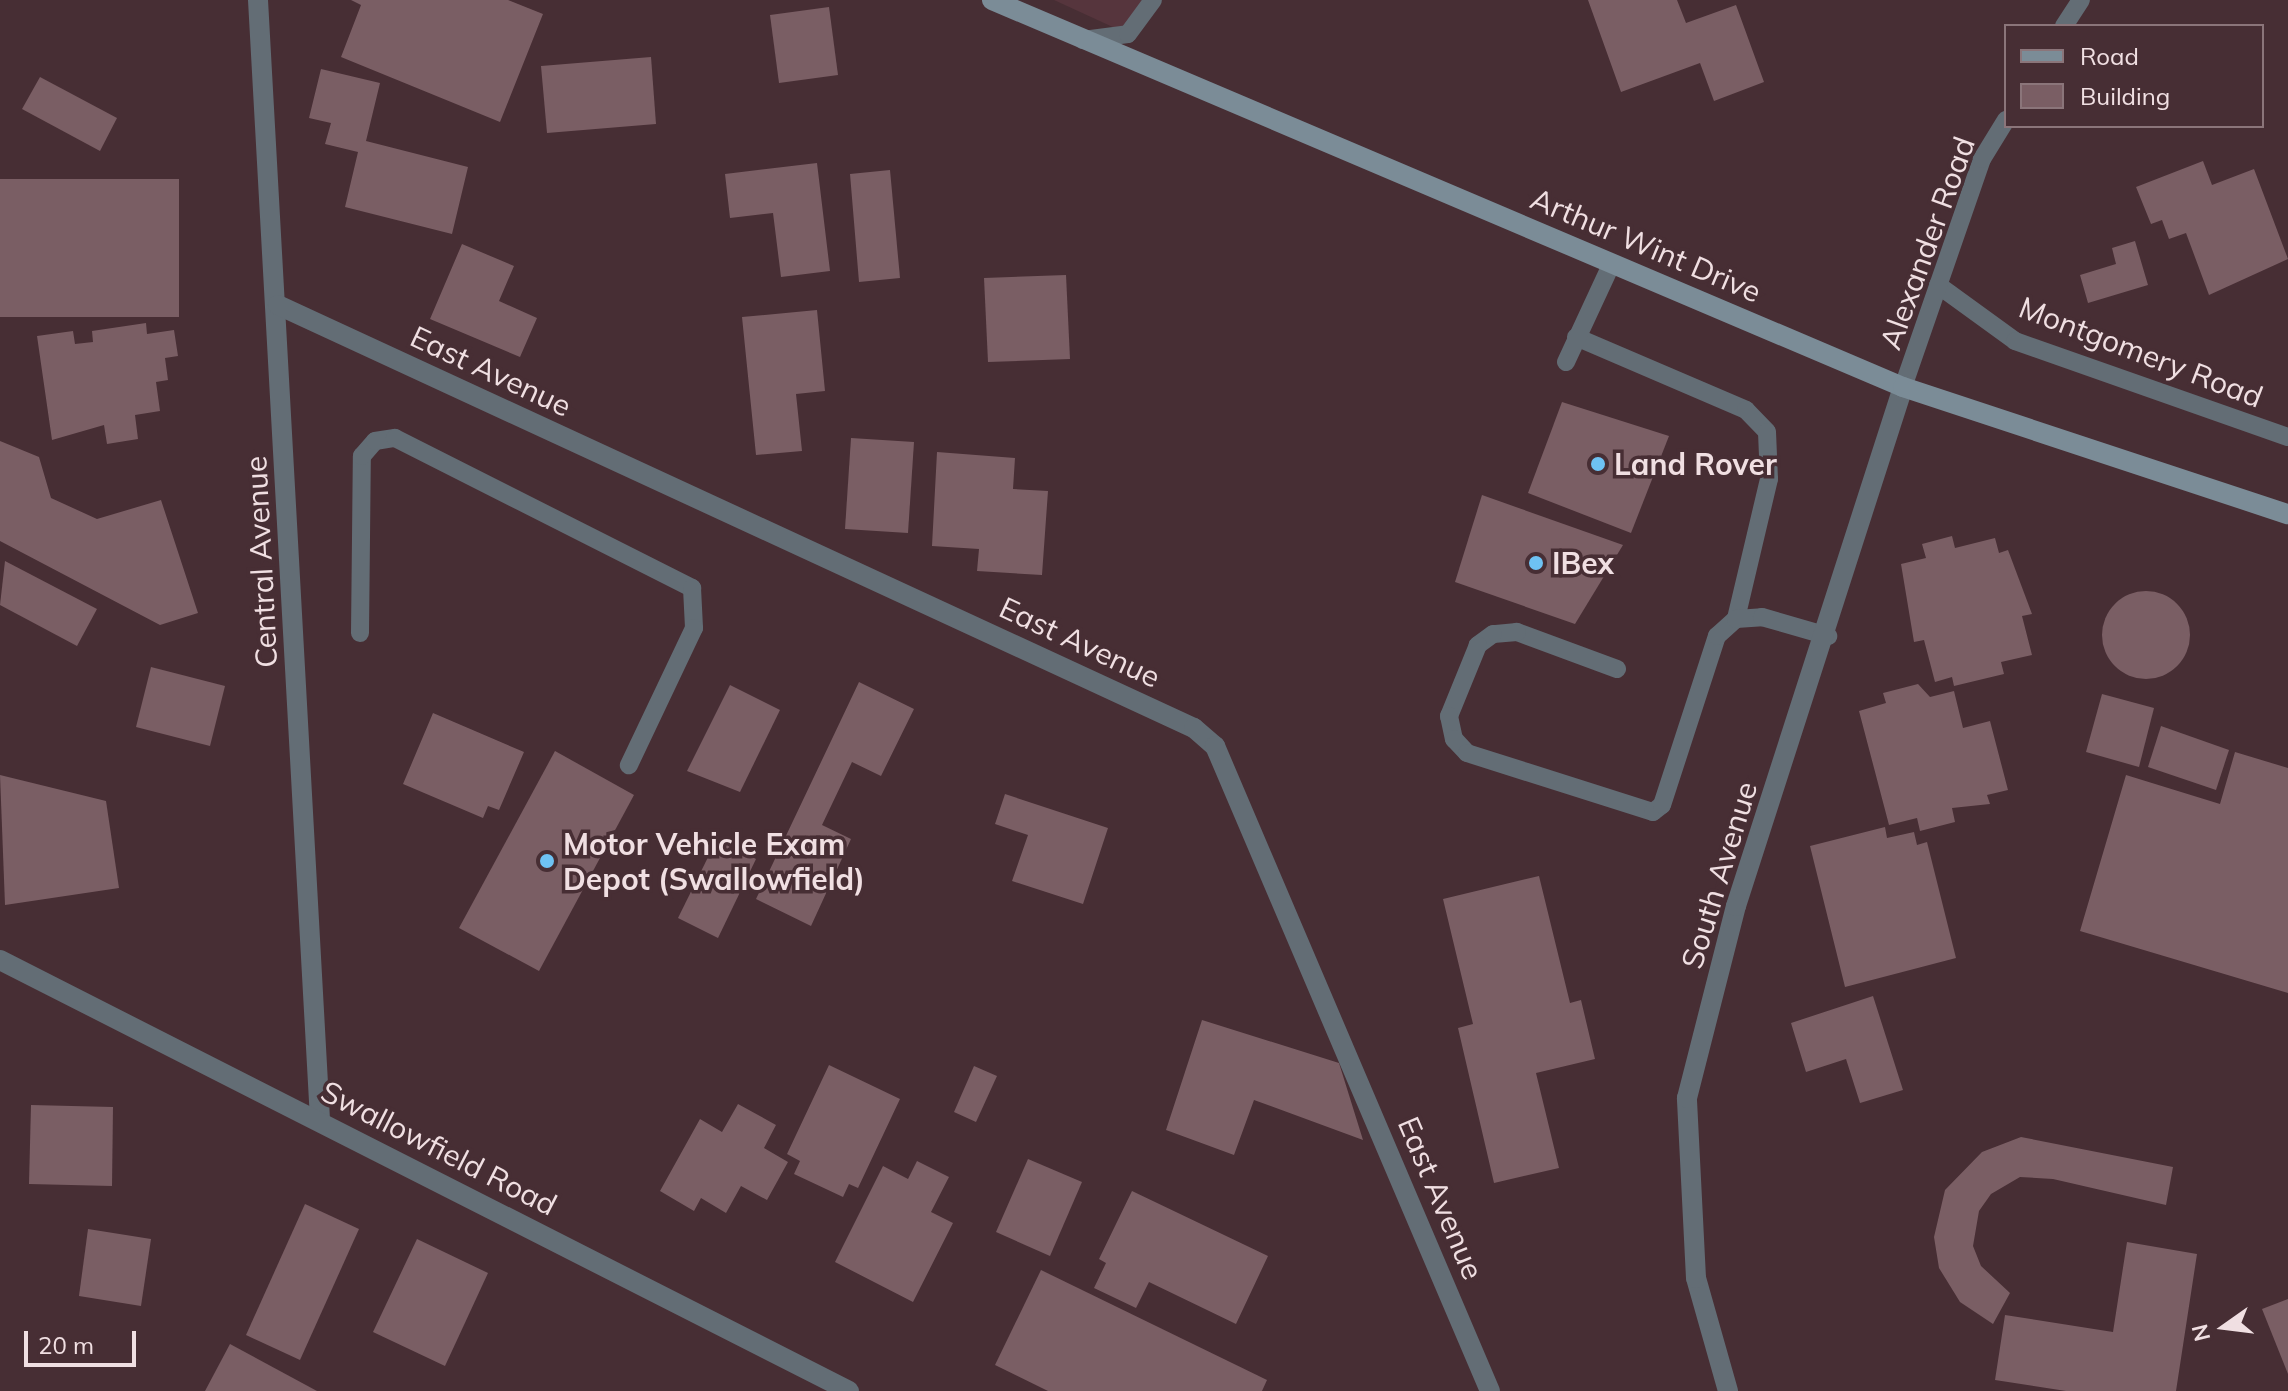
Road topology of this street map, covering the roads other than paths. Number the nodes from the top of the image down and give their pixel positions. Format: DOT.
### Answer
graph roads {
  1 [pos="258,0"];
  2 [pos="992,0"];
  3 [pos="1153,0"];
  4 [pos="2081,0"];
  5 [pos="2065,24"];
  6 [pos="1083,40"];
  7 [pos="2004,123"];
  8 [pos="1612,263"];
  9 [pos="1938,285"];
  10 [pos="278,305"];
  11 [pos="1576,337"];
  12 [pos="1566,362"];
  13 [pos="1903,387"];
  14 [pos="2288,437"];
  15 [pos="2288,514"];
  16 [pos="1736,619"];
  17 [pos="360,633"];
  18 [pos="1828,636"];
  19 [pos="1617,669"];
  20 [pos="629,765"];
  21 [pos="0,960"];
  22 [pos="320,1120"];
  23 [pos="849,1391"];
  24 [pos="1490,1391"];
  25 [pos="1728,1391"];
  1 -- 10 [label="street, Central Avenue"];
  2 -- 6 [label="main road, Arthur Wint Drive"];
  3 -- 6 [label="lane"];
  4 -- 5 [label="lane"];
  6 -- 8 [label="main road, Arthur Wint Drive"];
  7 -- 9 [label="lane, Alexander Road"];
  8 -- 11 [label="lane"];
  8 -- 13 [label="main road, Arthur Wint Drive"];
  9 -- 13 [label="lane, Alexander Road"];
  9 -- 14 [label="lane, Montgomery Road"];
  10 -- 22 [label="street, Central Avenue"];
  10 -- 24 [label="street, East Avenue"];
  11 -- 12 [label="lane"];
  11 -- 16 [label="lane"];
  13 -- 15 [label="main road, Arthur Wint Drive"];
  13 -- 18 [label="street, South Avenue"];
  16 -- 18 [label="lane"];
  16 -- 19 [label="lane"];
  17 -- 20 [label="lane"];
  18 -- 25 [label="street, South Avenue"];
  21 -- 22 [label="street, Swallowfield Road"];
  22 -- 23 [label="street, Swallowfield Road"];
}
